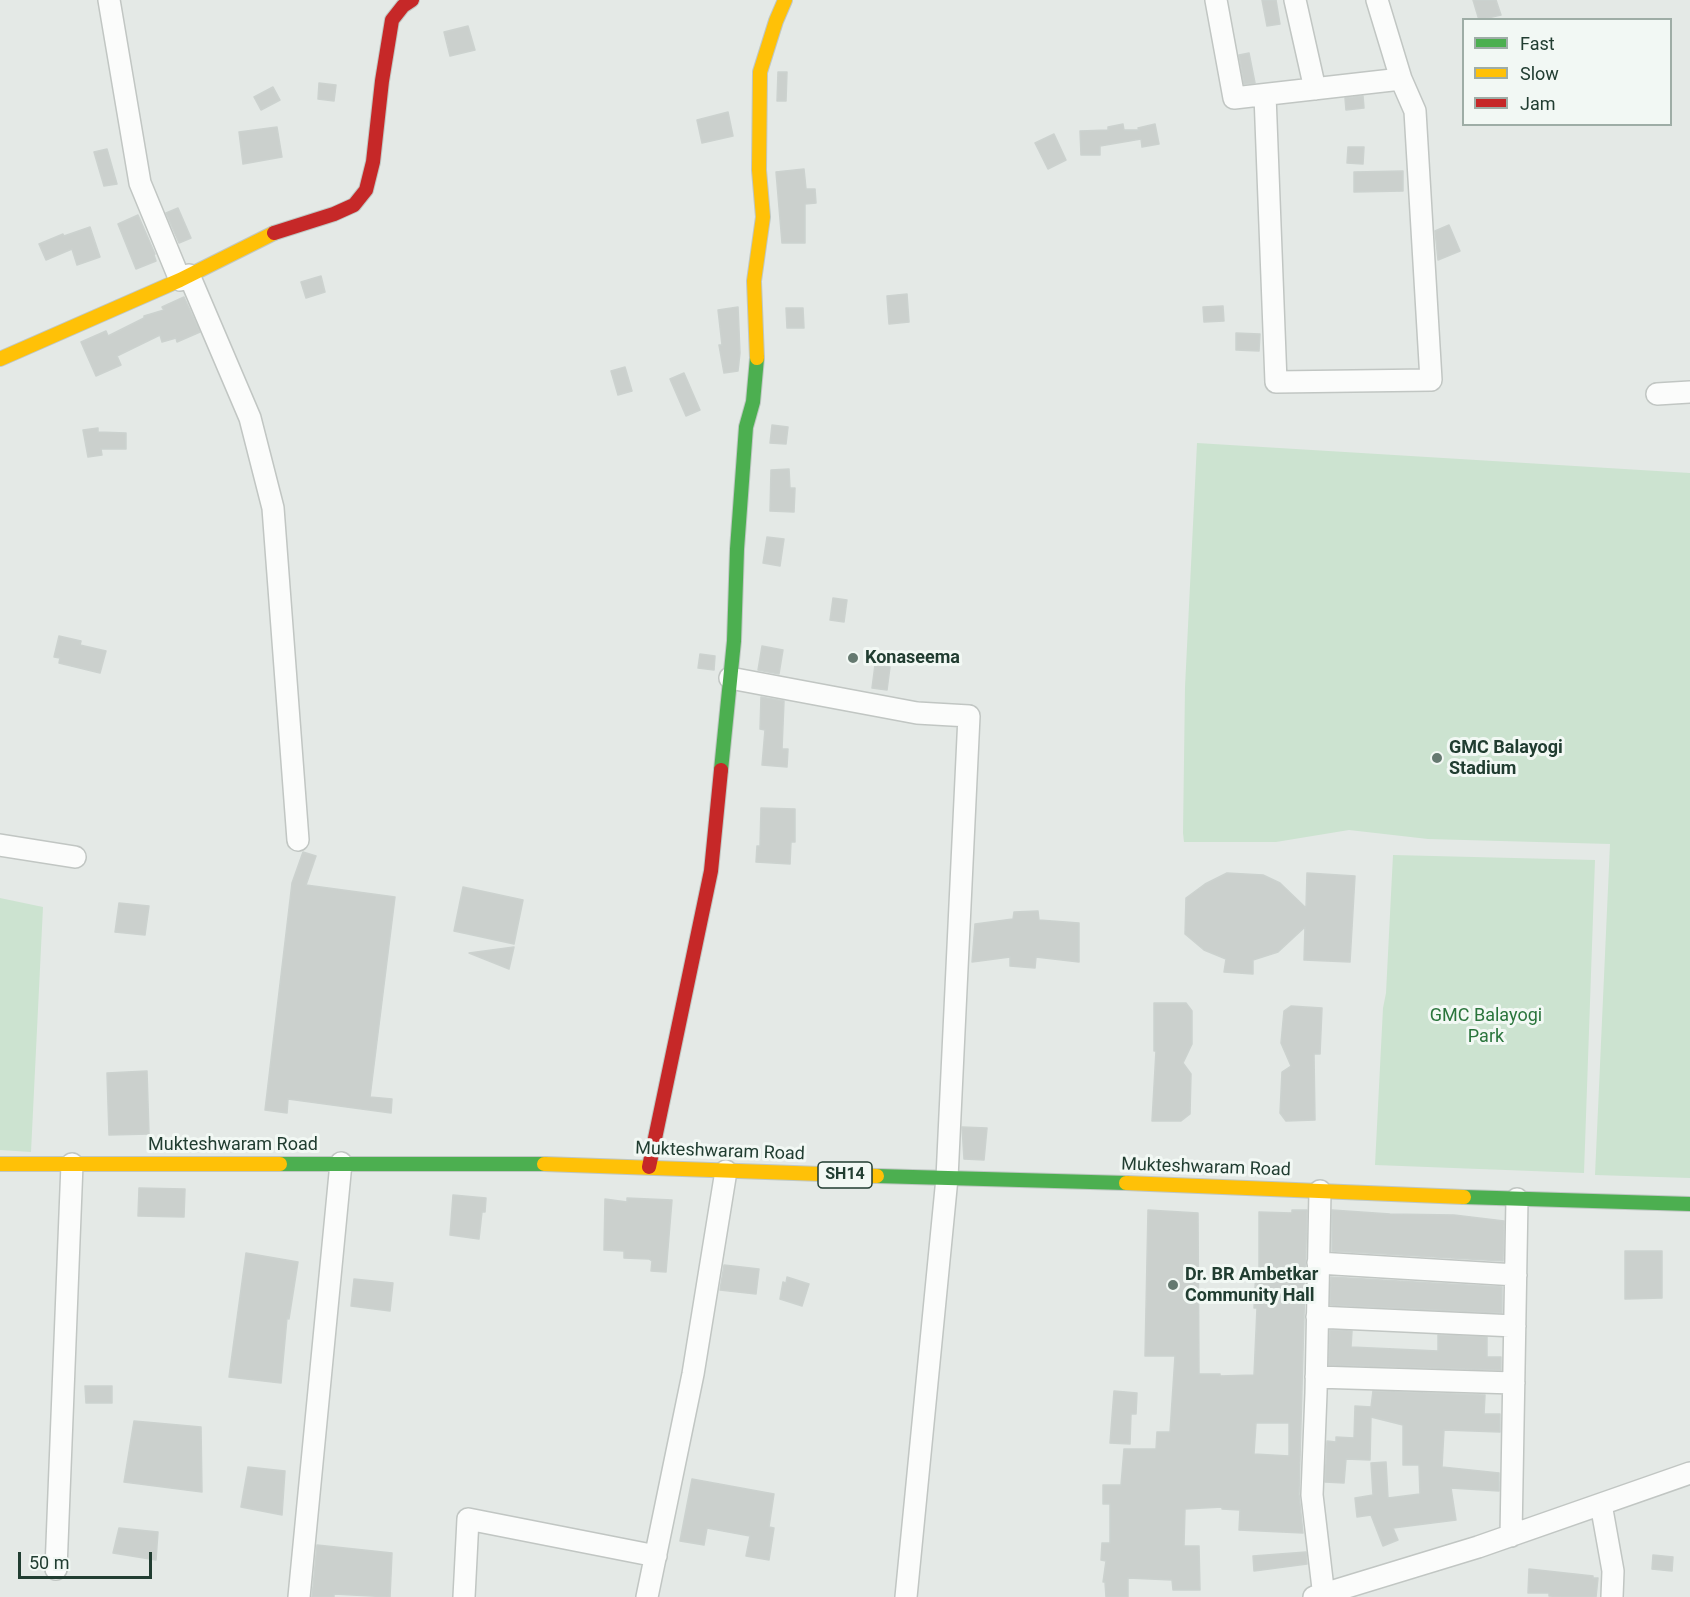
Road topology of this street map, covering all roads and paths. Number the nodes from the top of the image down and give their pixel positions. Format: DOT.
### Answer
graph roads {
  1 [pos="109,0"];
  2 [pos="412,0"];
  3 [pos="785,0"];
  4 [pos="1216,0"];
  5 [pos="1294,0"];
  6 [pos="1377,0"];
  7 [pos="1401,79"];
  8 [pos="1315,89"];
  9 [pos="1265,95"];
  10 [pos="185,278"];
  11 [pos="0,359"];
  12 [pos="1690,392"];
  13 [pos="1657,394"];
  14 [pos="730,678"];
  15 [pos="298,840"];
  16 [pos="0,845"];
  17 [pos="75,857"];
  18 [pos="341,1163"];
  19 [pos="0,1164"];
  20 [pos="72,1164"];
  21 [pos="649,1167"];
  22 [pos="726,1171"];
  23 [pos="947,1178"];
  24 [pos="1320,1191"];
  25 [pos="1517,1199"];
  26 [pos="1690,1204"];
  27 [pos="1318,1263"];
  28 [pos="1516,1275"];
  29 [pos="1317,1317"];
  30 [pos="1515,1326"];
  31 [pos="1316,1377"];
  32 [pos="1514,1383"];
  33 [pos="1690,1473"];
  34 [pos="1601,1504"];
  35 [pos="1511,1536"];
  36 [pos="656,1556"];
  37 [pos="56,1569"];
  38 [pos="1320,1596"];
  39 [pos="299,1597"];
  40 [pos="464,1597"];
  41 [pos="647,1597"];
  42 [pos="906,1597"];
  43 [pos="1611,1597"];
  1 -- 10 [label="street"];
  2 -- 10 [label="main road"];
  3 -- 14 [label="main road"];
  4 -- 9 [label="street"];
  5 -- 8 [label="street"];
  6 -- 7 [label="street"];
  7 -- 8 [label="street"];
  7 -- 9 [label="street"];
  8 -- 9 [label="street"];
  10 -- 11 [label="main road"];
  10 -- 15 [label="street"];
  12 -- 13 [label="street"];
  14 -- 21 [label="main road"];
  14 -- 23 [label="street"];
  16 -- 17 [label="street"];
  18 -- 20 [label="main road, Mukteshwaram Road / SH14"];
  18 -- 21 [label="main road, Mukteshwaram Road / SH14"];
  18 -- 39 [label="street"];
  19 -- 20 [label="main road, Mukteshwaram Road / SH14"];
  20 -- 37 [label="street"];
  21 -- 22 [label="main road, Mukteshwaram Road / SH14"];
  22 -- 23 [label="main road, Mukteshwaram Road / SH14"];
  22 -- 36 [label="street"];
  23 -- 24 [label="main road, Mukteshwaram Road / SH14"];
  23 -- 42 [label="street"];
  24 -- 25 [label="main road, Mukteshwaram Road / SH14"];
  24 -- 27 [label="street"];
  25 -- 26 [label="main road, Mukteshwaram Road / SH14"];
  25 -- 28 [label="street"];
  27 -- 28 [label="street"];
  27 -- 29 [label="street"];
  28 -- 30 [label="street"];
  29 -- 30 [label="street"];
  29 -- 31 [label="street"];
  30 -- 32 [label="street"];
  31 -- 32 [label="street"];
  31 -- 38 [label="street"];
  32 -- 35 [label="street"];
  33 -- 34 [label="street"];
  34 -- 35 [label="street"];
  34 -- 43 [label="street"];
  35 -- 38 [label="street"];
  36 -- 40 [label="street"];
  36 -- 41 [label="street"];
}
